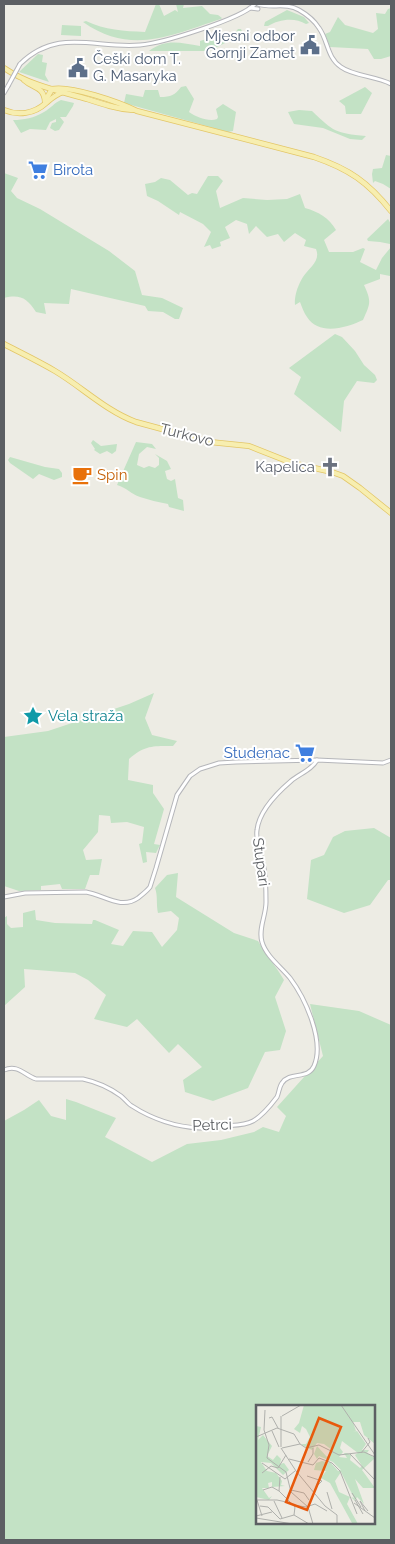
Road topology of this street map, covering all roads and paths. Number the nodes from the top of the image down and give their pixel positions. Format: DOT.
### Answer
graph roads {
  1 [pos="256,4"];
  2 [pos="250,8"];
  3 [pos="258,9"];
  4 [pos="4,68"];
  5 [pos="21,77"];
  6 [pos="391,84"];
  7 [pos="52,90"];
  8 [pos="63,92"];
  9 [pos="4,93"];
  10 [pos="52,97"];
  11 [pos="45,101"];
  12 [pos="37,109"];
  13 [pos="4,110"];
  14 [pos="137,110"];
  15 [pos="391,211"];
  16 [pos="4,344"];
  17 [pos="391,513"];
  18 [pos="317,760"];
  19 [pos="391,760"];
  20 [pos="4,898"];
  21 [pos="290,978"];
  22 [pos="4,1070"];
  1 -- 2 [label="street"];
  1 -- 6 [label="street"];
  2 -- 3 [label="street"];
  2 -- 9 [label="street, bridge"];
  4 -- 5 [label="main road"];
  5 -- 7 [label="main road"];
  5 -- 11 [label="main road"];
  7 -- 8 [label="main road"];
  7 -- 10 [label="main road"];
  7 -- 11 [label="main road"];
  7 -- 14 [label="main road"];
  8 -- 10 [label="main road"];
  8 -- 14 [label="main road"];
  10 -- 12 [label="main road"];
  11 -- 12 [label="main road"];
  12 -- 13 [label="main road"];
  14 -- 15 [label="main road"];
  16 -- 17 [label="main road, Turkovo"];
  18 -- 19 [label="street"];
  18 -- 20 [label="street"];
  18 -- 21 [label="street, Stupari"];
  21 -- 22 [label="street, Petrci"];
}
